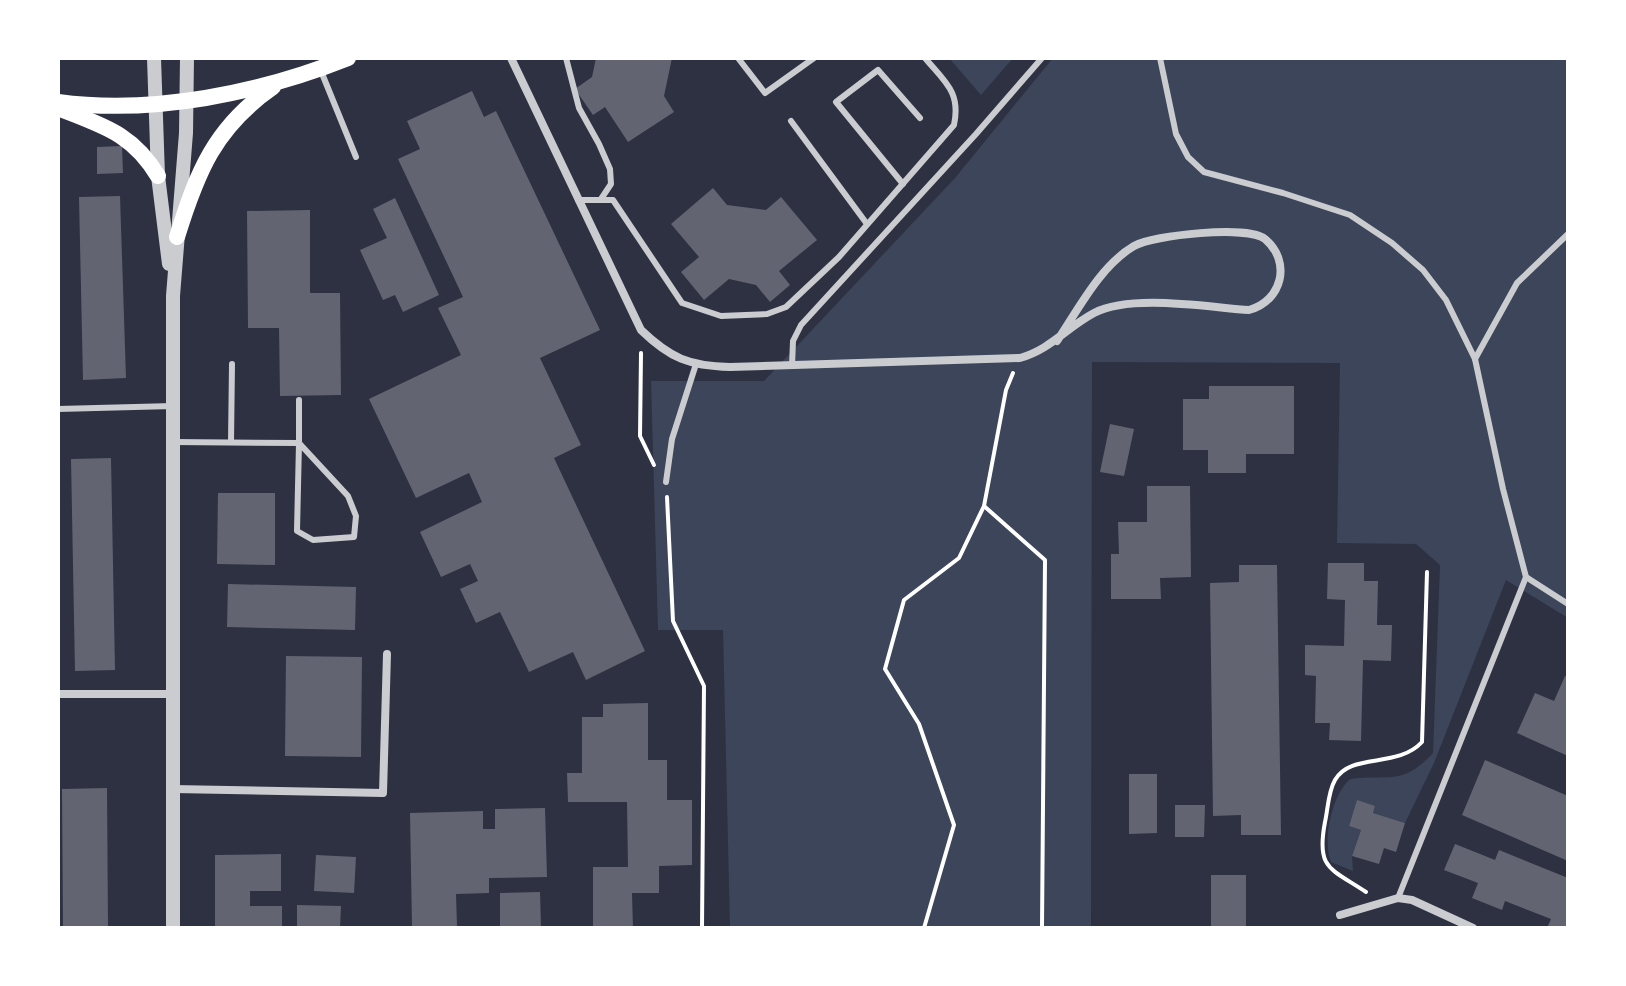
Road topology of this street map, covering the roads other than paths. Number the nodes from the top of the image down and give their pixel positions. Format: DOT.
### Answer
graph roads {
  1 [pos="154,58"];
  2 [pos="187,58"];
  3 [pos="348,58"];
  4 [pos="511,58"];
  5 [pos="566,58"];
  6 [pos="738,58"];
  7 [pos="814,58"];
  8 [pos="925,58"];
  9 [pos="1042,58"];
  10 [pos="1160,58"];
  11 [pos="320,69"];
  12 [pos="282,81"];
  13 [pos="187,100"];
  14 [pos="58,102"];
  15 [pos="154,103"];
  16 [pos="58,108"];
  17 [pos="920,118"];
  18 [pos="791,121"];
  19 [pos="356,157"];
  20 [pos="158,176"];
  21 [pos="903,184"];
  22 [pos="601,199"];
  23 [pos="578,200"];
  24 [pos="867,224"];
  25 [pos="1568,234"];
  26 [pos="177,237"];
  27 [pos="173,296"];
  28 [pos="1057,341"];
  29 [pos="1475,359"];
  30 [pos="232,364"];
  31 [pos="696,364"];
  32 [pos="792,366"];
  33 [pos="299,400"];
  34 [pos="173,406"];
  35 [pos="58,409"];
  36 [pos="173,442"];
  37 [pos="231,442"];
  38 [pos="299,443"];
  39 [pos="666,482"];
  40 [pos="1526,577"];
  41 [pos="1568,604"];
  42 [pos="387,654"];
  43 [pos="58,694"];
  44 [pos="173,694"];
  45 [pos="173,789"];
  46 [pos="1398,898"];
  47 [pos="1340,915"];
  48 [pos="173,928"];
  49 [pos="1473,928"];
  1 -- 15 [label="street"];
  2 -- 13 [label="street"];
  3 -- 11 [label="main road"];
  4 -- 23 [label="street"];
  5 -- 22 [label="lane"];
  6 -- 7 [label="lane"];
  8 -- 21 [label="lane"];
  9 -- 32 [label="lane"];
  10 -- 29 [label="lane"];
  11 -- 12 [label="main road"];
  11 -- 19 [label="lane"];
  12 -- 13 [label="main road"];
  12 -- 26 [label="main road"];
  13 -- 15 [label="main road"];
  13 -- 26 [label="street"];
  14 -- 15 [label="main road"];
  15 -- 20 [label="street"];
  16 -- 20 [label="main road"];
  17 -- 21 [label="lane"];
  18 -- 24 [label="lane"];
  20 -- 27 [label="street"];
  21 -- 24 [label="lane"];
  22 -- 23 [label="lane"];
  22 -- 24 [label="lane"];
  23 -- 31 [label="street"];
  25 -- 29 [label="lane"];
  26 -- 27 [label="street"];
  27 -- 34 [label="street"];
  28 -- 28 [label="street"];
  28 -- 32 [label="street"];
  29 -- 40 [label="lane"];
  30 -- 37 [label="lane"];
  31 -- 32 [label="street"];
  31 -- 39 [label="lane"];
  33 -- 38 [label="lane"];
  34 -- 35 [label="lane"];
  34 -- 36 [label="street"];
  36 -- 37 [label="lane"];
  36 -- 44 [label="street"];
  37 -- 38 [label="lane"];
  38 -- 38 [label="lane"];
  40 -- 41 [label="lane"];
  40 -- 46 [label="lane"];
  42 -- 45 [label="street"];
  43 -- 44 [label="street"];
  44 -- 45 [label="street"];
  45 -- 48 [label="street"];
  46 -- 47 [label="street"];
  46 -- 49 [label="street"];
}
